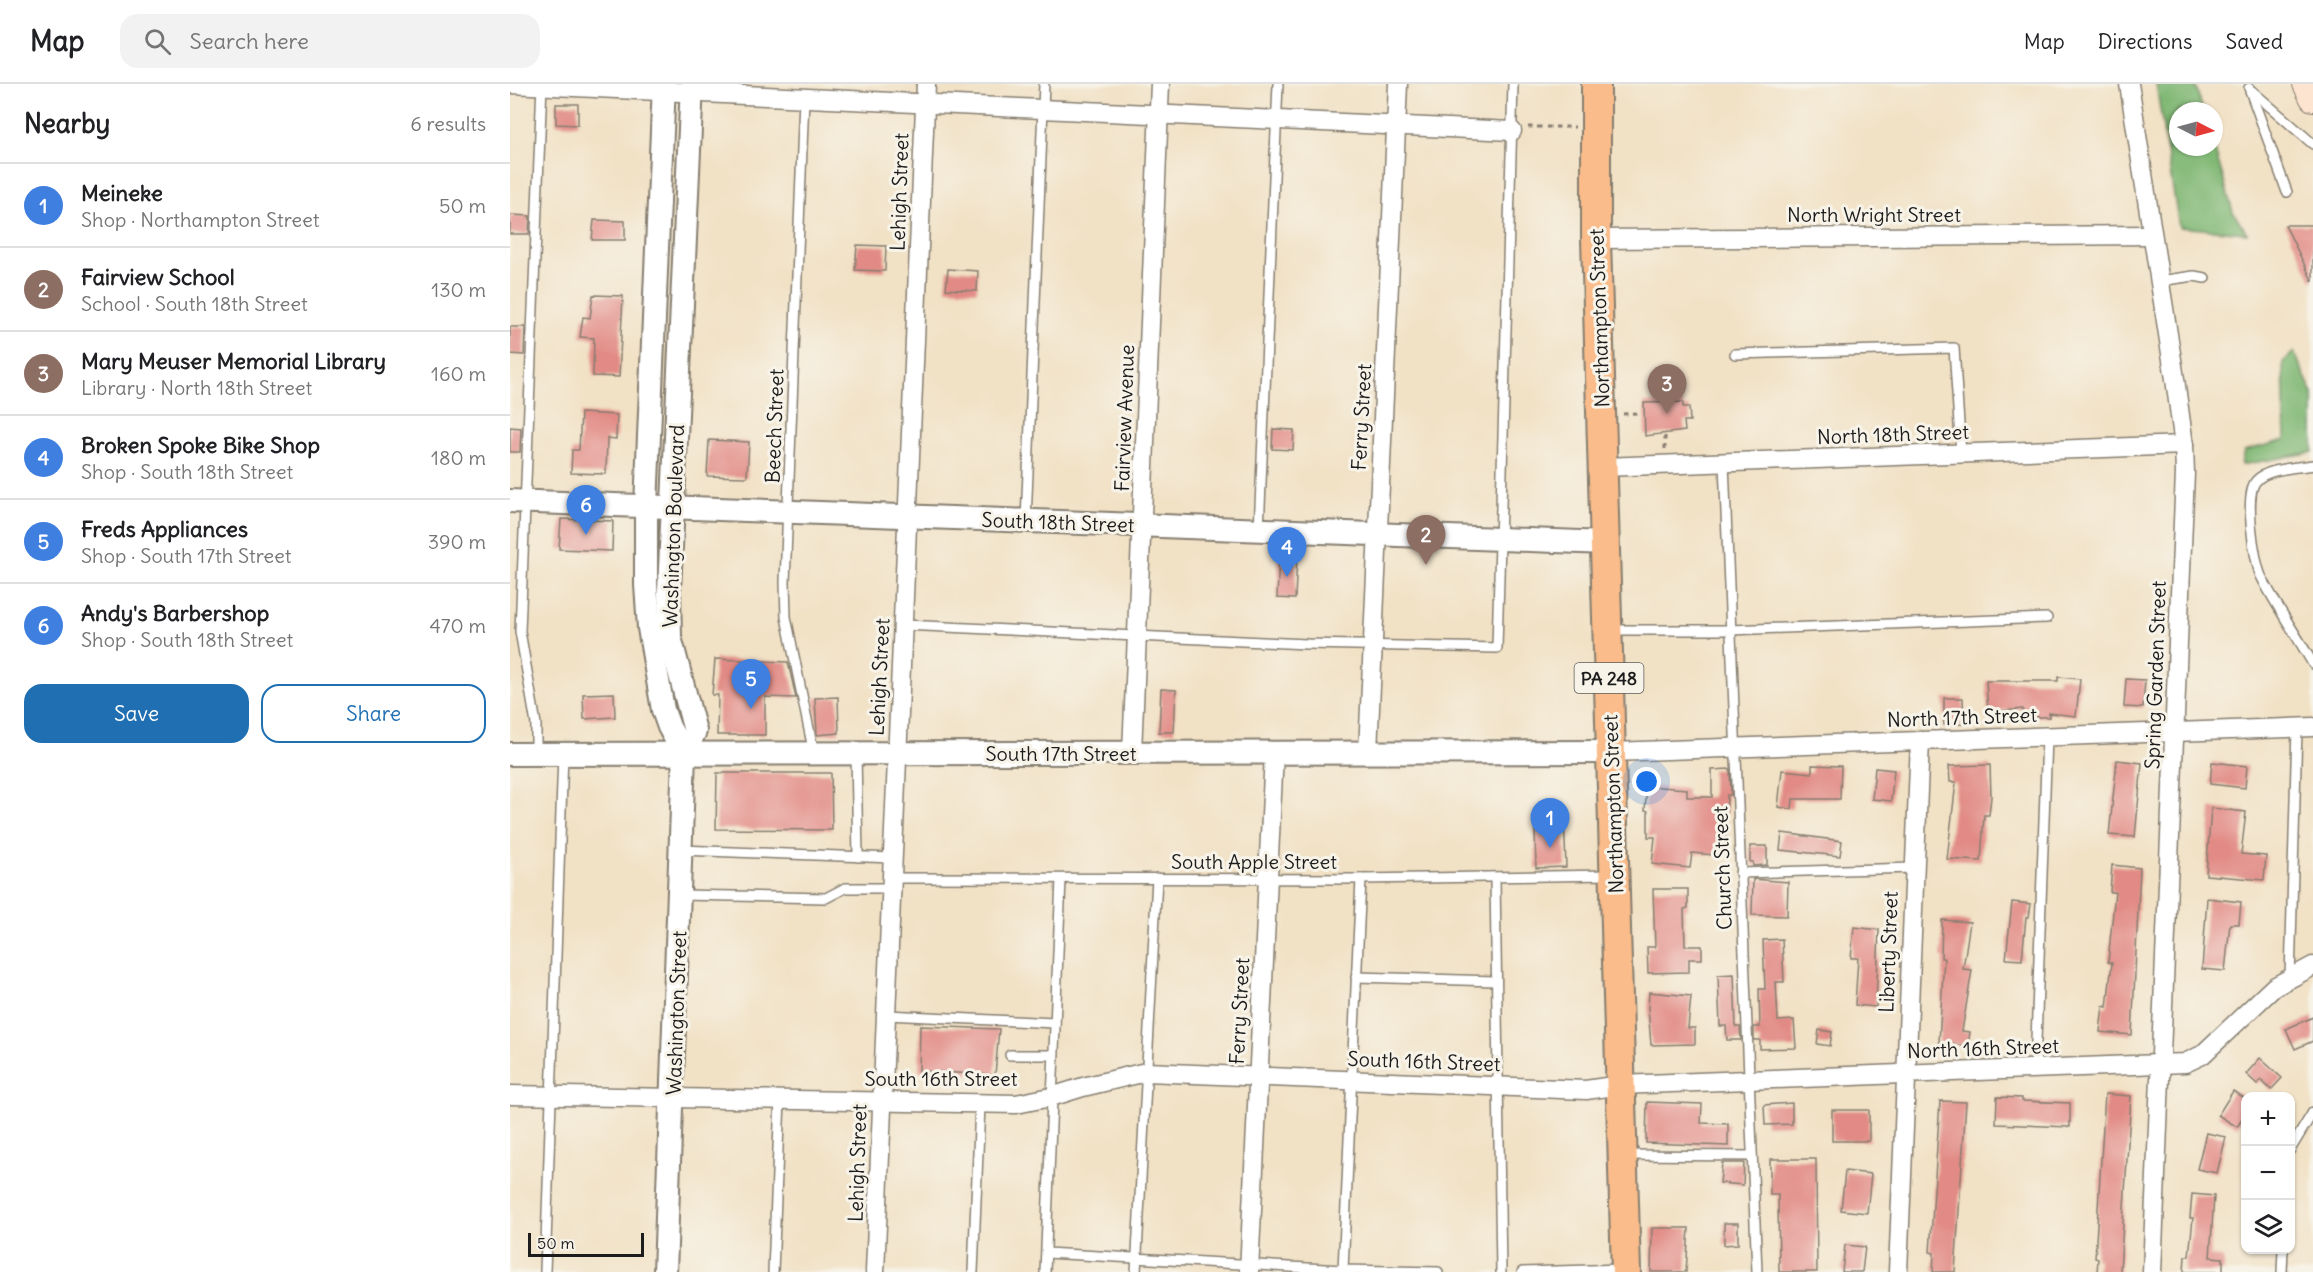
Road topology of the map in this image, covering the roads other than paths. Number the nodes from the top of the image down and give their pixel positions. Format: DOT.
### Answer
graph roads {
  1 [pos="510,84"];
  2 [pos="523,84"];
  3 [pos="926,84"];
  4 [pos="1044,84"];
  5 [pos="1160,84"];
  6 [pos="1278,84"];
  7 [pos="1398,84"];
  8 [pos="1513,84"];
  9 [pos="1596,84"];
  10 [pos="2129,84"];
  11 [pos="2306,84"];
  12 [pos="542,85"];
  13 [pos="2248,86"];
  14 [pos="664,88"];
  15 [pos="691,88"];
  16 [pos="804,98"];
  17 [pos="2313,98"];
  18 [pos="925,104"];
  19 [pos="1043,109"];
  20 [pos="1159,114"];
  21 [pos="1276,120"];
  22 [pos="1397,125"];
  23 [pos="1512,131"];
  24 [pos="2313,144"];
  25 [pos="2287,192"];
  26 [pos="2152,234"];
  27 [pos="1596,239"];
  28 [pos="2205,278"];
  29 [pos="2159,281"];
  30 [pos="1735,354"];
  31 [pos="2184,445"];
  32 [pos="1960,454"];
  33 [pos="1724,463"];
  34 [pos="2313,465"];
  35 [pos="1603,467"];
  36 [pos="517,501"];
  37 [pos="646,506"];
  38 [pos="673,507"];
  39 [pos="788,512"];
  40 [pos="909,516"];
  41 [pos="1026,521"];
  42 [pos="1142,525"];
  43 [pos="1259,530"];
  44 [pos="1378,534"];
  45 [pos="1500,539"];
  46 [pos="1606,543"];
  47 [pos="2048,618"];
  48 [pos="904,625"];
  49 [pos="1608,630"];
  50 [pos="1730,630"];
  51 [pos="1137,635"];
  52 [pos="1373,646"];
  53 [pos="2313,664"];
  54 [pos="2305,728"];
  55 [pos="2176,733"];
  56 [pos="2047,737"];
  57 [pos="1920,741"];
  58 [pos="1735,747"];
  59 [pos="1368,752"];
  60 [pos="1612,752"];
  61 [pos="897,753"];
  62 [pos="1132,753"];
  63 [pos="1274,753"];
  64 [pos="510,754"];
  65 [pos="536,754"];
  66 [pos="563,754"];
  67 [pos="684,754"];
  68 [pos="814,754"];
  69 [pos="856,754"];
  70 [pos="681,850"];
  71 [pos="858,857"];
  72 [pos="892,858"];
  73 [pos="1914,868"];
  74 [pos="1740,873"];
  75 [pos="1616,875"];
  76 [pos="1157,878"];
  77 [pos="1268,878"];
  78 [pos="1061,879"];
  79 [pos="1361,879"];
  80 [pos="1495,879"];
  81 [pos="892,883"];
  82 [pos="680,895"];
  83 [pos="2313,966"];
  84 [pos="1356,977"];
  85 [pos="2290,978"];
  86 [pos="1496,981"];
  87 [pos="886,1015"];
  88 [pos="1055,1023"];
  89 [pos="1010,1055"];
  90 [pos="1053,1055"];
  91 [pos="2161,1064"];
  92 [pos="2035,1069"];
  93 [pos="1146,1072"];
  94 [pos="1906,1074"];
  95 [pos="1259,1077"];
  96 [pos="1749,1080"];
  97 [pos="1351,1081"];
  98 [pos="1620,1085"];
  99 [pos="1499,1087"];
  100 [pos="510,1095"];
  101 [pos="553,1096"];
  102 [pos="1051,1097"];
  103 [pos="673,1098"];
  104 [pos="780,1099"];
  105 [pos="882,1101"];
  106 [pos="980,1105"];
  107 [pos="2313,1112"];
  108 [pos="2292,1146"];
  109 [pos="1623,1155"];
  110 [pos="1752,1156"];
  111 [pos="1046,1253"];
  112 [pos="2283,1254"];
  113 [pos="1136,1258"];
  114 [pos="1249,1268"];
  115 [pos="1343,1270"];
  116 [pos="1626,1270"];
  117 [pos="545,1272"];
  118 [pos="665,1272"];
  119 [pos="774,1272"];
  120 [pos="875,1272"];
  121 [pos="973,1272"];
  122 [pos="1045,1272"];
  123 [pos="1136,1272"];
  124 [pos="1438,1272"];
  125 [pos="1501,1272"];
  126 [pos="1522,1272"];
  127 [pos="1757,1272"];
  128 [pos="1898,1272"];
  129 [pos="2152,1272"];
  130 [pos="2282,1272"];
  1 -- 2 [label="street"];
  2 -- 12 [label="street"];
  3 -- 18 [label="street, Lehigh Street"];
  4 -- 19 [label="lane"];
  5 -- 20 [label="street, Fairview Avenue"];
  6 -- 21 [label="lane"];
  7 -- 22 [label="street, Ferry Street"];
  8 -- 23 [label="lane"];
  9 -- 27 [label="main road, Northampton Street / PA 248"];
  10 -- 26 [label="street, Spring Garden Street"];
  11 -- 17 [label="main road"];
  12 -- 14 [label="street"];
  12 -- 36 [label="lane"];
  13 -- 24 [label="lane"];
  13 -- 25 [label="lane"];
  14 -- 15 [label="street"];
  14 -- 37 [label="street, Washington Boulevard"];
  15 -- 16 [label="street"];
  15 -- 38 [label="street, Washington Boulevard"];
  16 -- 18 [label="street"];
  16 -- 39 [label="lane, Beech Street"];
  18 -- 19 [label="street"];
  18 -- 40 [label="street, Lehigh Street"];
  19 -- 20 [label="street"];
  19 -- 41 [label="lane"];
  20 -- 21 [label="street"];
  20 -- 42 [label="street, Fairview Avenue"];
  21 -- 22 [label="street"];
  21 -- 43 [label="lane"];
  22 -- 23 [label="street"];
  22 -- 44 [label="street, Ferry Street"];
  23 -- 45 [label="lane"];
  26 -- 27 [label="street, North Wright Street"];
  26 -- 29 [label="street, Spring Garden Street"];
  27 -- 35 [label="main road, Northampton Street / PA 248"];
  28 -- 29 [label="lane"];
  29 -- 31 [label="street, Spring Garden Street"];
  30 -- 32 [label="lane"];
  31 -- 32 [label="street, North 18th Street"];
  31 -- 55 [label="street, Spring Garden Street"];
  32 -- 33 [label="street, North 18th Street"];
  33 -- 35 [label="street, North 18th Street"];
  33 -- 50 [label="lane, Church Street"];
  34 -- 53 [label="lane"];
  35 -- 46 [label="main road, Northampton Street / PA 248"];
  36 -- 37 [label="street, South 18th Street"];
  36 -- 65 [label="lane"];
  37 -- 38 [label="street, South 18th Street"];
  37 -- 67 [label="street, Washington Boulevard"];
  38 -- 39 [label="street, South 18th Street"];
  38 -- 67 [label="street, Washington Boulevard"];
  39 -- 40 [label="street, South 18th Street"];
  39 -- 68 [label="lane, Beech Street"];
  40 -- 41 [label="street, South 18th Street"];
  40 -- 48 [label="street, Lehigh Street"];
  41 -- 42 [label="street, South 18th Street"];
  42 -- 43 [label="street, South 18th Street"];
  42 -- 51 [label="street, Fairview Avenue"];
  43 -- 44 [label="street, South 18th Street"];
  44 -- 45 [label="street, South 18th Street"];
  44 -- 52 [label="street, Ferry Street"];
  45 -- 46 [label="street, South 18th Street"];
  45 -- 52 [label="lane"];
  46 -- 49 [label="main road, Northampton Street / PA 248"];
  47 -- 50 [label="lane"];
  48 -- 51 [label="lane"];
  48 -- 61 [label="street, Lehigh Street"];
  49 -- 50 [label="lane"];
  49 -- 60 [label="main road, Northampton Street / PA 248"];
  50 -- 58 [label="lane, Church Street"];
  51 -- 52 [label="lane"];
  51 -- 62 [label="street, Fairview Avenue"];
  52 -- 59 [label="street, Ferry Street"];
  54 -- 55 [label="street, North 17th Street"];
  54 -- 85 [label="lane"];
  55 -- 56 [label="street, North 17th Street"];
  55 -- 91 [label="street, Spring Garden Street"];
  56 -- 57 [label="street, North 17th Street"];
  56 -- 92 [label="lane"];
  57 -- 58 [label="street, North 17th Street"];
  57 -- 73 [label="street, Liberty Street"];
  58 -- 60 [label="street, North 17th Street"];
  58 -- 74 [label="lane, Church Street"];
  59 -- 60 [label="street, South 17th Street"];
  59 -- 63 [label="street, South 17th Street"];
  60 -- 75 [label="main road, Northampton Street / PA 248"];
  61 -- 62 [label="street, South 17th Street"];
  61 -- 69 [label="street, South 17th Street"];
  61 -- 72 [label="street, Lehigh Street"];
  62 -- 63 [label="street, South 17th Street"];
  63 -- 77 [label="street, Ferry Street"];
  64 -- 65 [label="street, South 17th Street"];
  65 -- 66 [label="street, South 17th Street"];
  66 -- 67 [label="street, South 17th Street"];
  66 -- 101 [label="lane"];
  67 -- 68 [label="street, South 17th Street"];
  67 -- 70 [label="street, Washington Street"];
  68 -- 69 [label="street, South 17th Street"];
  69 -- 71 [label="lane"];
  70 -- 71 [label="lane"];
  70 -- 82 [label="street, Washington Street"];
  71 -- 72 [label="lane"];
  72 -- 81 [label="street, Lehigh Street"];
  73 -- 74 [label="lane"];
  73 -- 94 [label="street, Liberty Street"];
  74 -- 96 [label="lane, Church Street"];
  75 -- 80 [label="lane, South Apple Street"];
  75 -- 98 [label="main road, Northampton Street / PA 248"];
  76 -- 77 [label="lane, South Apple Street"];
  76 -- 78 [label="lane, South Apple Street"];
  76 -- 93 [label="lane"];
  77 -- 79 [label="lane, South Apple Street"];
  77 -- 95 [label="street, Ferry Street"];
  78 -- 81 [label="lane, South Apple Street"];
  78 -- 88 [label="lane"];
  79 -- 80 [label="lane, South Apple Street"];
  79 -- 84 [label="lane"];
  80 -- 86 [label="lane"];
  81 -- 82 [label="lane, South Apple Street"];
  81 -- 87 [label="street, Lehigh Street"];
  82 -- 103 [label="street, Washington Street"];
  83 -- 85 [label="street, North 16th Street"];
  84 -- 86 [label="lane"];
  84 -- 97 [label="lane"];
  85 -- 91 [label="street, North 16th Street"];
  86 -- 99 [label="lane"];
  87 -- 88 [label="lane"];
  87 -- 105 [label="street, Lehigh Street"];
  88 -- 90 [label="lane"];
  89 -- 90 [label="lane"];
  90 -- 102 [label="lane"];
  91 -- 92 [label="street, North 16th Street"];
  91 -- 129 [label="street, Spring Garden Street"];
  92 -- 94 [label="street, North 16th Street"];
  93 -- 95 [label="street, South 16th Street"];
  93 -- 102 [label="street, South 16th Street"];
  93 -- 113 [label="lane"];
  94 -- 96 [label="street, North 16th Street"];
  94 -- 128 [label="street, Liberty Street"];
  95 -- 97 [label="street, South 16th Street"];
  95 -- 114 [label="street, Ferry Street"];
  96 -- 98 [label="street, North 16th Street"];
  96 -- 110 [label="lane, Church Street"];
  97 -- 99 [label="street, South 16th Street"];
  97 -- 115 [label="lane"];
  98 -- 99 [label="street, South 16th Street"];
  98 -- 109 [label="main road, Northampton Street / PA 248"];
  99 -- 125 [label="lane"];
  100 -- 101 [label="street, South 16th Street"];
  101 -- 103 [label="street, South 16th Street"];
  101 -- 117 [label="lane"];
  102 -- 106 [label="street, South 16th Street"];
  102 -- 111 [label="lane"];
  103 -- 104 [label="street, South 16th Street"];
  103 -- 118 [label="street, Washington Street"];
  104 -- 105 [label="street, South 16th Street"];
  104 -- 119 [label="lane"];
  105 -- 106 [label="street, South 16th Street"];
  105 -- 120 [label="street, Lehigh Street"];
  106 -- 121 [label="lane"];
  107 -- 108 [label="lane"];
  109 -- 110 [label="lane"];
  109 -- 116 [label="main road, Northampton Street / PA 248"];
  110 -- 127 [label="lane, Church Street"];
  111 -- 113 [label="lane"];
  111 -- 122 [label="lane"];
  112 -- 130 [label="lane"];
  113 -- 114 [label="lane"];
  113 -- 123 [label="lane"];
  114 -- 115 [label="lane"];
  115 -- 124 [label="lane"];
  116 -- 126 [label="lane"];
}
